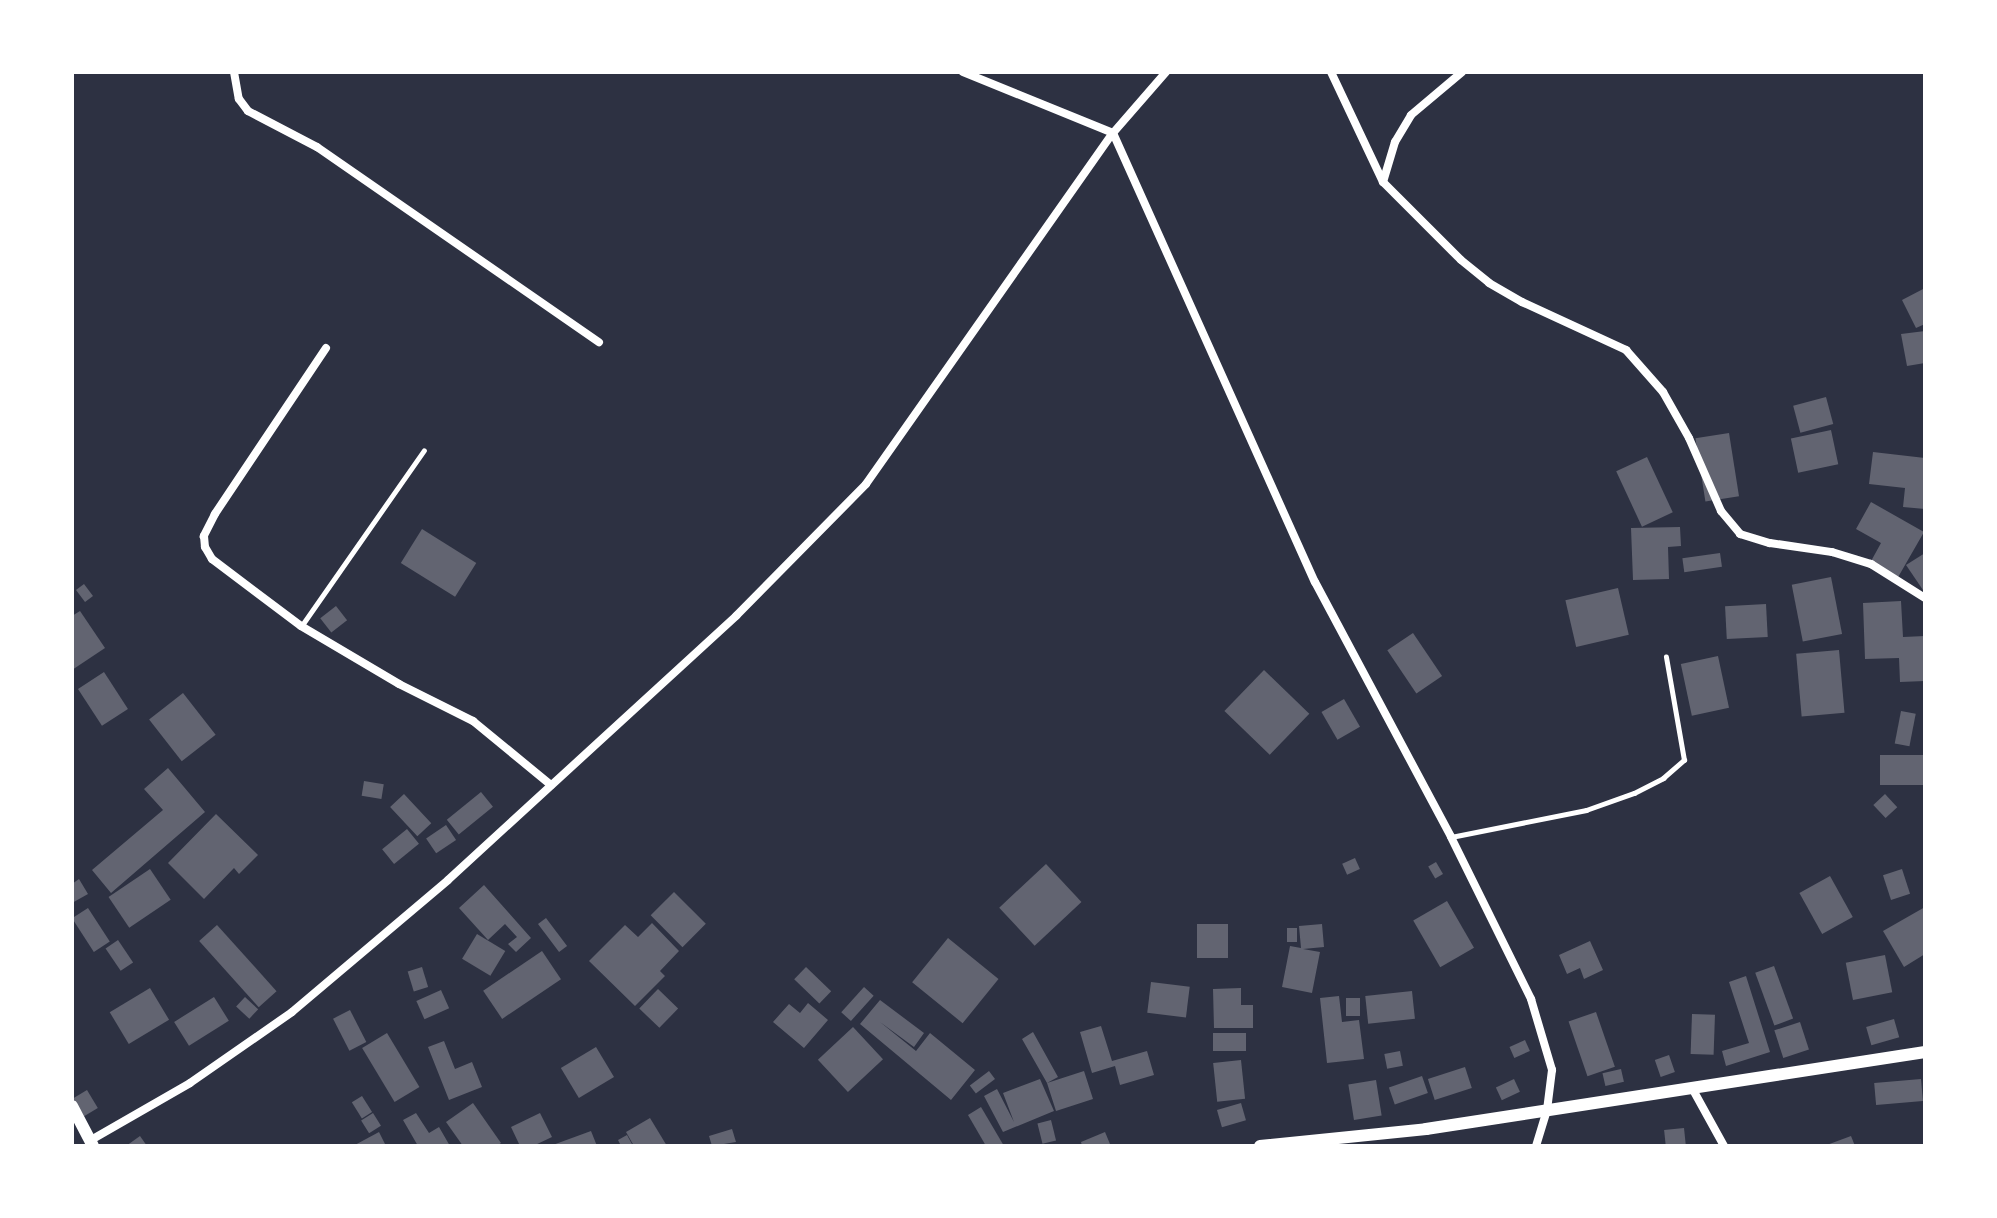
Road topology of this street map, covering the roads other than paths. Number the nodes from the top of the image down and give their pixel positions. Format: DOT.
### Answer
graph roads {
  1 [pos="234,72"];
  2 [pos="963,72"];
  3 [pos="1166,72"];
  4 [pos="1331,72"];
  5 [pos="1462,72"];
  6 [pos="1113,133"];
  7 [pos="1383,182"];
  8 [pos="599,342"];
  9 [pos="326,348"];
  10 [pos="424,450"];
  11 [pos="1925,598"];
  12 [pos="301,626"];
  13 [pos="1666,657"];
  14 [pos="551,785"];
  15 [pos="1451,837"];
  16 [pos="1925,1052"];
  17 [pos="1692,1088"];
  18 [pos="72,1106"];
  19 [pos="1547,1110"];
  20 [pos="92,1143"];
  21 [pos="1260,1146"];
  22 [pos="1536,1146"];
  23 [pos="1724,1146"];
  1 -- 8 [label="street"];
  2 -- 6 [label="street"];
  3 -- 6 [label="street"];
  4 -- 7 [label="street"];
  5 -- 7 [label="street"];
  6 -- 14 [label="street"];
  6 -- 15 [label="street"];
  7 -- 11 [label="street"];
  9 -- 12 [label="street"];
  10 -- 12 [label="lane"];
  12 -- 14 [label="street"];
  13 -- 15 [label="lane"];
  14 -- 20 [label="street"];
  15 -- 19 [label="street"];
  16 -- 17 [label="street"];
  17 -- 19 [label="street"];
  17 -- 23 [label="street"];
  18 -- 20 [label="street"];
  19 -- 21 [label="street"];
  19 -- 22 [label="street"];
}
